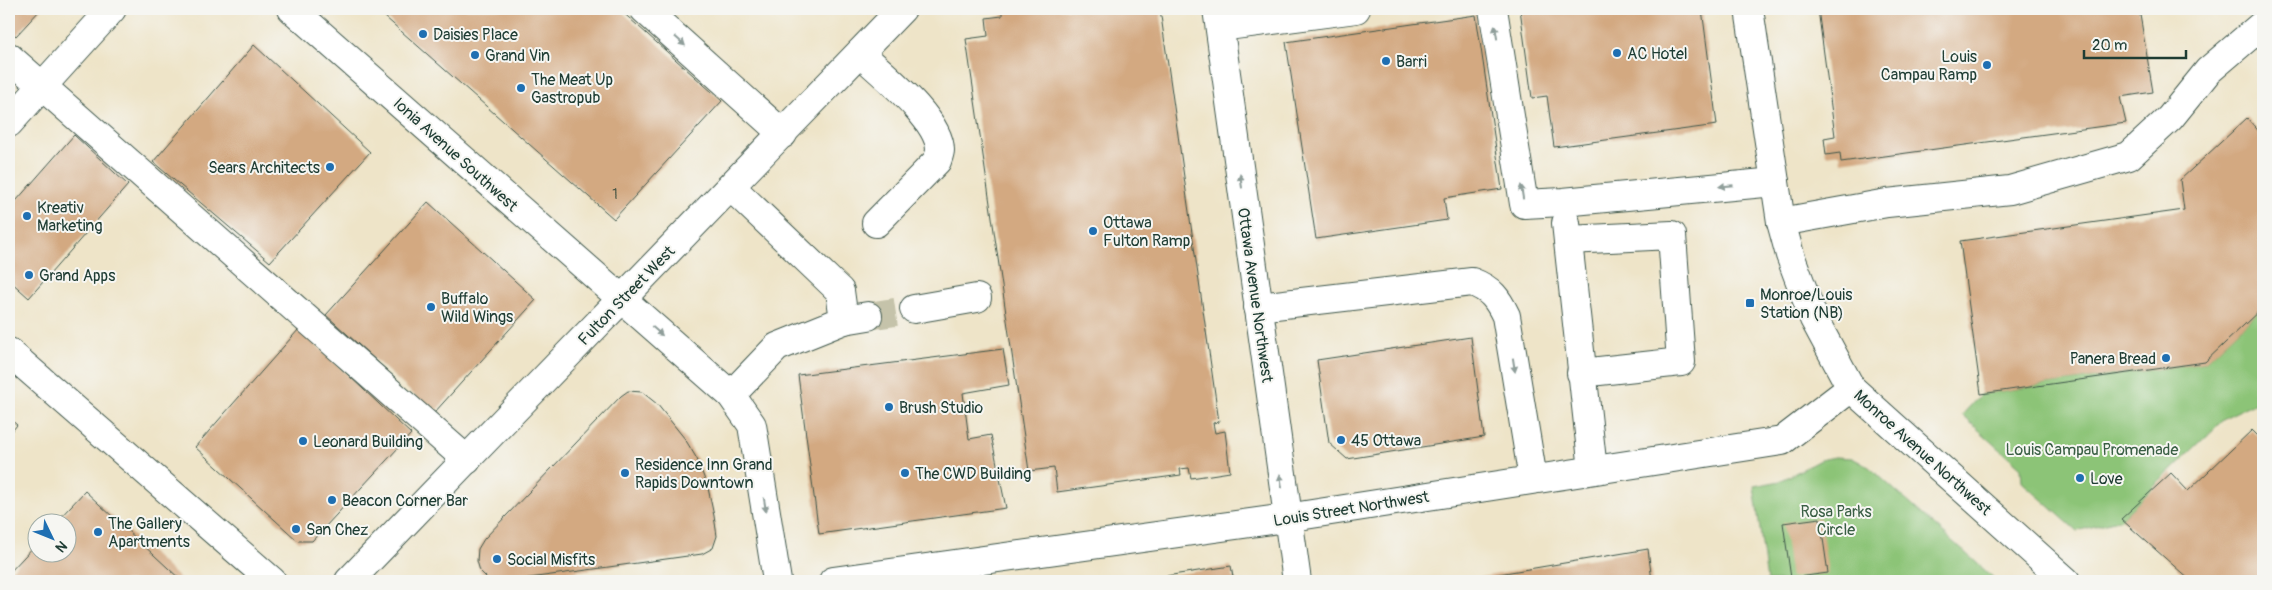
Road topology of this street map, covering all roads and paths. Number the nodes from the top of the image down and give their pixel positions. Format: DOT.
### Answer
graph roads {
  1 [pos="112,9"];
  2 [pos="292,9"];
  3 [pos="644,9"];
  4 [pos="902,9"];
  5 [pos="1356,9"];
  6 [pos="1493,9"];
  7 [pos="1748,9"];
  8 [pos="2251,9"];
  9 [pos="1218,18"];
  10 [pos="2263,24"];
  11 [pos="860,53"];
  12 [pos="9,57"];
  13 [pos="42,86"];
  14 [pos="9,123"];
  15 [pos="783,134"];
  16 [pos="1775,182"];
  17 [pos="731,187"];
  18 [pos="1563,202"];
  19 [pos="1781,222"];
  20 [pos="876,223"];
  21 [pos="1568,240"];
  22 [pos="977,298"];
  23 [pos="620,300"];
  24 [pos="1258,307"];
  25 [pos="914,309"];
  26 [pos="9,352"];
  27 [pos="1581,373"];
  28 [pos="1851,388"];
  29 [pos="731,395"];
  30 [pos="467,460"];
  31 [pos="1593,470"];
  32 [pos="1533,479"];
  33 [pos="1286,518"];
  34 [pos="272,581"];
  35 [pos="349,581"];
  36 [pos="777,581"];
  37 [pos="833,581"];
  38 [pos="1297,581"];
  39 [pos="2066,581"];
  1 -- 13 [label="street"];
  2 -- 23 [label="street, Ionia Avenue Southwest"];
  3 -- 15 [label="street, one-way"];
  4 -- 11 [label="street, Fulton Street West"];
  5 -- 9 [label="street"];
  18 -- 6 [label="street, one-way"];
  7 -- 16 [label="street, Monroe Avenue Northwest"];
  8 -- 10 [label="street"];
  24 -- 9 [label="street, Ottawa Avenue Northwest, one-way"];
  10 -- 19 [label="street"];
  11 -- 15 [label="street, Fulton Street West"];
  11 -- 20 [label="street"];
  12 -- 13 [label="street"];
  13 -- 14 [label="street"];
  13 -- 30 [label="street"];
  15 -- 17 [label="street, Fulton Street West"];
  16 -- 18 [label="street, one-way"];
  16 -- 19 [label="street, Monroe Avenue Northwest"];
  17 -- 23 [label="street, Fulton Street West"];
  17 -- 29 [label="street"];
  18 -- 21 [label="street"];
  19 -- 28 [label="street, Monroe Avenue Northwest"];
  21 -- 27 [label="street"];
  21 -- 27 [label="street"];
  22 -- 25 [label="street"];
  23 -- 29 [label="street, Ionia Avenue Southwest, one-way"];
  23 -- 30 [label="street, Fulton Street West"];
  24 -- 32 [label="street, one-way"];
  33 -- 24 [label="street, Ottawa Avenue Northwest, one-way"];
  26 -- 34 [label="street"];
  27 -- 31 [label="street"];
  28 -- 31 [label="street, Louis Street Northwest"];
  28 -- 39 [label="street, Monroe Avenue Northwest"];
  29 -- 36 [label="street, Ionia Avenue Southwest, one-way"];
  30 -- 35 [label="street, Fulton Street West"];
  31 -- 32 [label="street, Louis Street Northwest"];
  32 -- 33 [label="street, Louis Street Northwest"];
  33 -- 37 [label="street, Louis Street Northwest"];
  33 -- 38 [label="street, Ottawa Avenue Northwest"];
}
